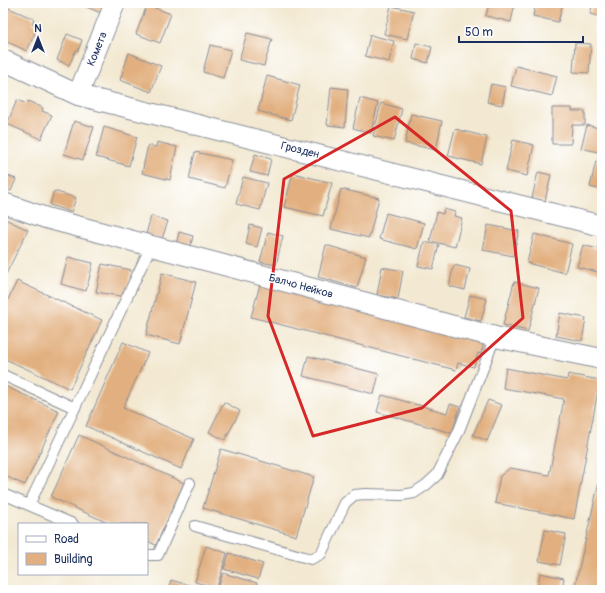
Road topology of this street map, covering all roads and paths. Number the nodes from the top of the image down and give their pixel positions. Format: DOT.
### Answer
graph roads {
  1 [pos="115,3"];
  2 [pos="3,60"];
  3 [pos="78,95"];
  4 [pos="3,203"];
  5 [pos="602,226"];
  6 [pos="151,246"];
  7 [pos="496,337"];
  8 [pos="602,359"];
  9 [pos="3,375"];
  10 [pos="75,408"];
  11 [pos="190,483"];
  12 [pos="3,494"];
  13 [pos="29,505"];
  14 [pos="71,523"];
  15 [pos="195,526"];
  16 [pos="148,555"];
  1 -- 3 [label="street, Комета"];
  2 -- 3 [label="street, Грозден"];
  3 -- 5 [label="street, Грозден"];
  4 -- 6 [label="street, Балчо Нейков"];
  6 -- 7 [label="street, Балчо Нейков"];
  6 -- 10 [label="lane"];
  7 -- 8 [label="street, Балчо Нейков"];
  7 -- 15 [label="lane"];
  9 -- 10 [label="lane"];
  10 -- 13 [label="lane"];
  11 -- 16 [label="lane"];
  12 -- 13 [label="lane"];
  13 -- 14 [label="lane"];
}
